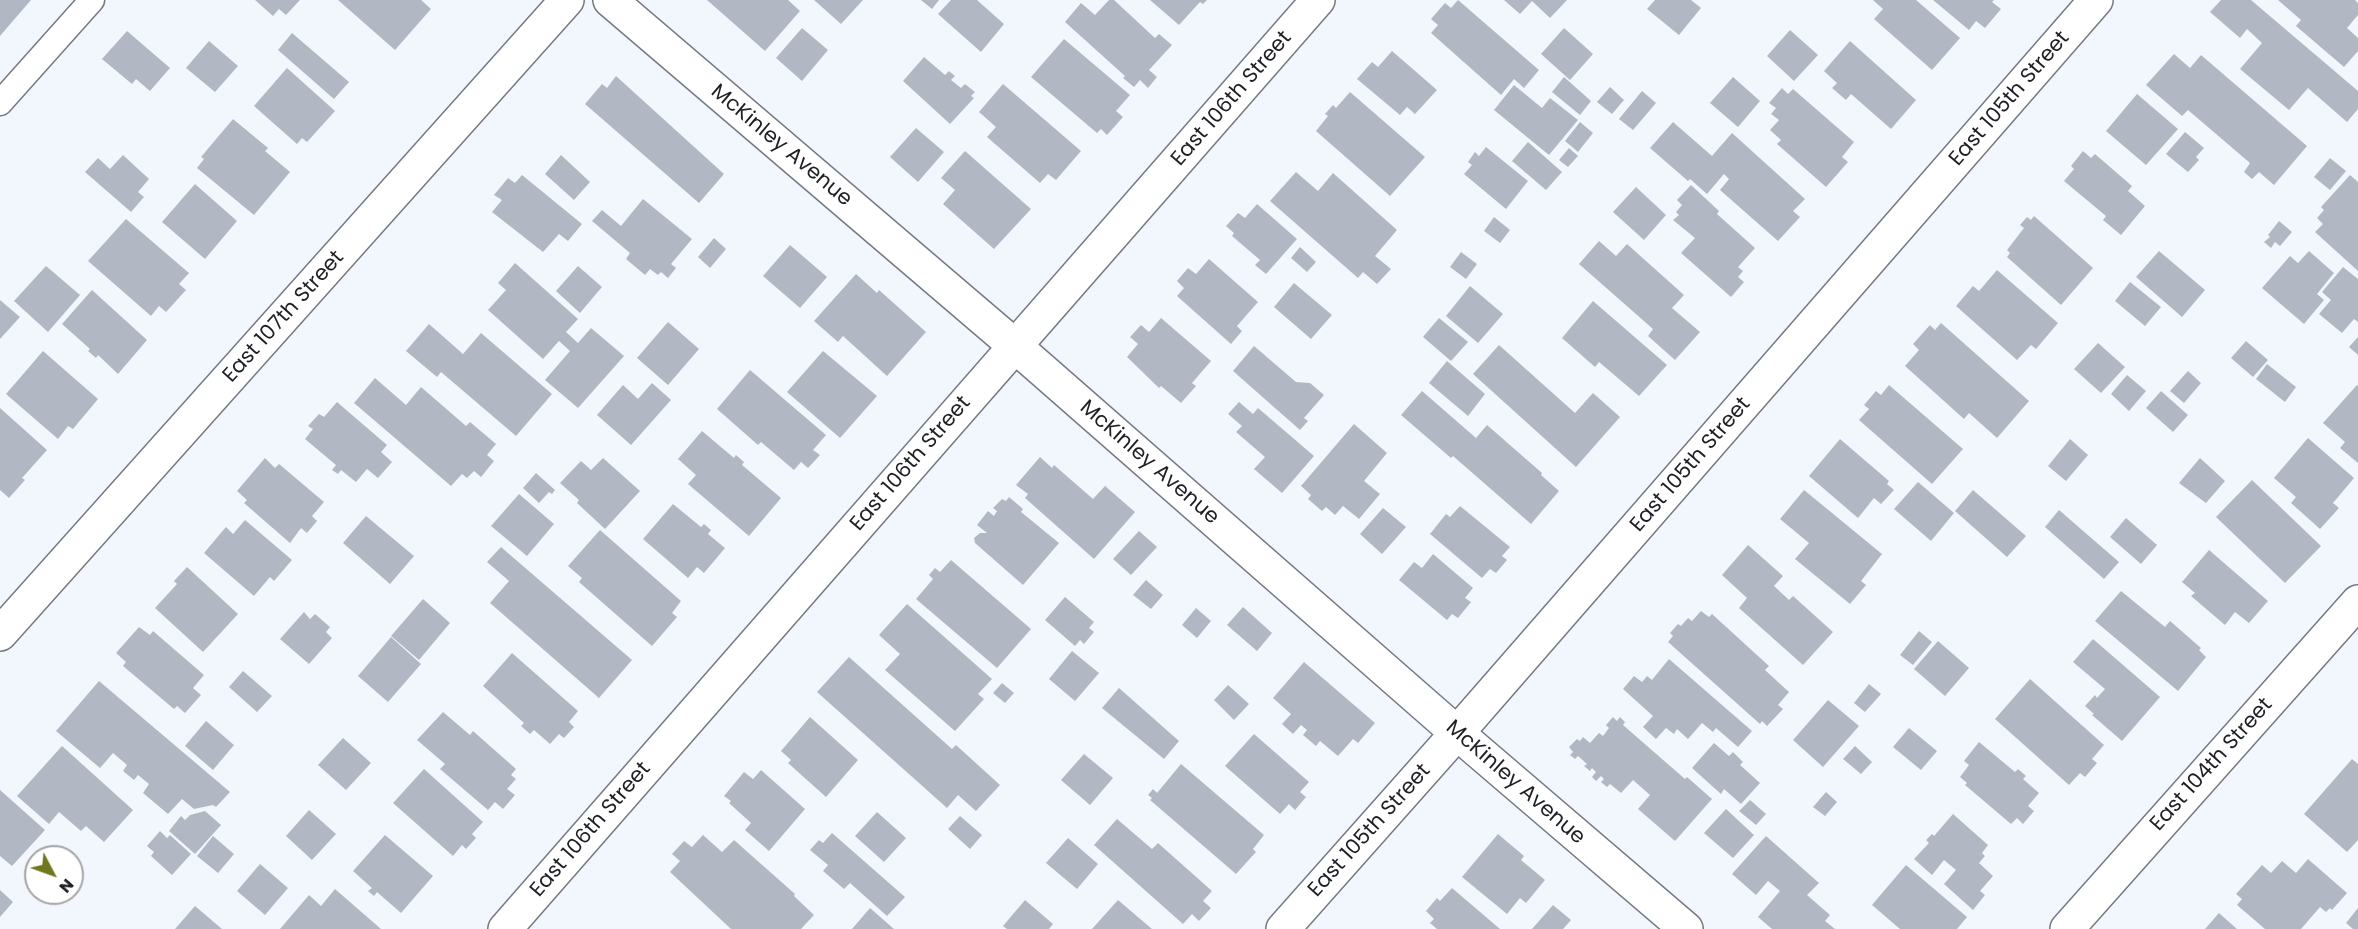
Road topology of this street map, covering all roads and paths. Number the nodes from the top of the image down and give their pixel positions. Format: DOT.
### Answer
graph roads {
  1 [pos="92,0"];
  2 [pos="567,0"];
  3 [pos="610,0"];
  4 [pos="1318,0"];
  5 [pos="2096,0"];
  6 [pos="0,103"];
  7 [pos="1015,346"];
  8 [pos="2358,602"];
  9 [pos="0,634"];
  10 [pos="1457,733"];
  11 [pos="505,929"];
  12 [pos="1283,929"];
  13 [pos="1686,929"];
  14 [pos="2067,929"];
  1 -- 6 [label="lane"];
  2 -- 9 [label="street, East 107th Street"];
  3 -- 7 [label="street, McKinley Avenue"];
  4 -- 7 [label="street, East 106th Street"];
  5 -- 10 [label="street, East 105th Street"];
  7 -- 10 [label="street, McKinley Avenue"];
  7 -- 11 [label="street, East 106th Street"];
  8 -- 14 [label="street, East 104th Street"];
  10 -- 12 [label="street, East 105th Street"];
  10 -- 13 [label="street, McKinley Avenue"];
}
